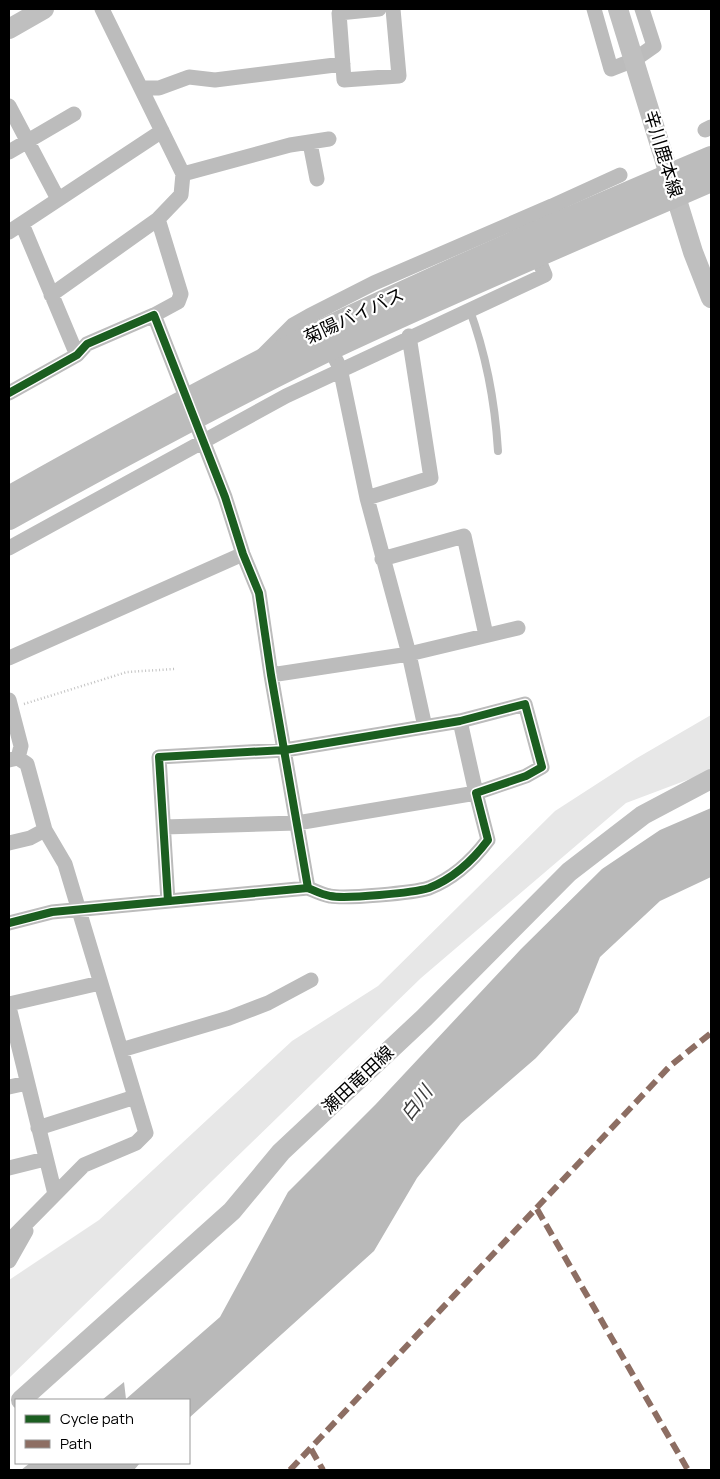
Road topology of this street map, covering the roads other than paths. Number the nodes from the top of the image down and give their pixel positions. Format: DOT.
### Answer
graph roads {
  1 [pos="44,9"];
  2 [pos="102,9"];
  3 [pos="379,9"];
  4 [pos="393,9"];
  5 [pos="594,9"];
  6 [pos="618,9"];
  7 [pos="642,9"];
  8 [pos="9,29"];
  9 [pos="634,60"];
  10 [pos="343,64"];
  11 [pos="141,88"];
  12 [pos="9,106"];
  13 [pos="74,114"];
  14 [pos="162,131"];
  15 [pos="329,139"];
  16 [pos="28,141"];
  17 [pos="310,143"];
  18 [pos="9,152"];
  19 [pos="711,158"];
  20 [pos="183,174"];
  21 [pos="620,175"];
  22 [pos="317,179"];
  23 [pos="711,180"];
  24 [pos="673,185"];
  25 [pos="58,199"];
  26 [pos="556,214"];
  27 [pos="158,219"];
  28 [pos="15,228"];
  29 [pos="537,256"];
  30 [pos="52,295"];
  31 [pos="711,298"];
  32 [pos="469,308"];
  33 [pos="154,315"];
  34 [pos="409,336"];
  35 [pos="77,355"];
  36 [pos="335,358"];
  37 [pos="9,393"];
  38 [pos="191,409"];
  39 [pos="202,441"];
  40 [pos="498,451"];
  41 [pos="9,498"];
  42 [pos="367,498"];
  43 [pos="9,518"];
  44 [pos="9,548"];
  45 [pos="243,554"];
  46 [pos="382,558"];
  47 [pos="518,628"];
  48 [pos="486,635"];
  49 [pos="409,654"];
  50 [pos="9,658"];
  51 [pos="271,675"];
  52 [pos="10,704"];
  53 [pos="460,722"];
  54 [pos="425,727"];
  55 [pos="284,750"];
  56 [pos="13,759"];
  57 [pos="711,780"];
  58 [pos="476,793"];
  59 [pos="297,823"];
  60 [pos="164,827"];
  61 [pos="45,830"];
  62 [pos="9,843"];
  63 [pos="308,888"];
  64 [pos="168,901"];
  65 [pos="79,909"];
  66 [pos="9,923"];
  67 [pos="311,980"];
  68 [pos="100,983"];
  69 [pos="9,1006"];
  70 [pos="121,1050"];
  71 [pos="27,1083"];
  72 [pos="9,1087"];
  73 [pos="135,1097"];
  74 [pos="38,1128"];
  75 [pos="45,1159"];
  76 [pos="9,1168"];
  77 [pos="55,1194"];
  78 [pos="35,1215"];
  79 [pos="9,1241"];
  80 [pos="9,1261"];
  81 [pos="22,1399"];
  1 -- 8 [label="main road"];
  2 -- 11 [label="street"];
  3 -- 10 [label="street"];
  4 -- 10 [label="street"];
  5 -- 9 [label="street"];
  6 -- 9 [label="main road, 辛川鹿本線"];
  7 -- 9 [label="street"];
  9 -- 24 [label="main road, 辛川鹿本線"];
  10 -- 11 [label="street"];
  11 -- 14 [label="street"];
  12 -- 16 [label="street"];
  13 -- 16 [label="street"];
  14 -- 20 [label="street"];
  14 -- 25 [label="street"];
  15 -- 17 [label="street"];
  16 -- 18 [label="street"];
  16 -- 25 [label="street"];
  17 -- 20 [label="street"];
  17 -- 22 [label="street"];
  19 -- 24 [label="highway, 菊陽バイパス"];
  20 -- 27 [label="street"];
  21 -- 26 [label="street"];
  23 -- 24 [label="highway, 菊陽バイパス"];
  24 -- 26 [label="highway, 菊陽バイパス"];
  24 -- 29 [label="highway, 菊陽バイパス"];
  24 -- 31 [label="main road, 辛川鹿本線"];
  25 -- 28 [label="street"];
  26 -- 38 [label="highway, 菊陽バイパス"];
  27 -- 30 [label="street"];
  27 -- 33 [label="street"];
  28 -- 30 [label="street"];
  29 -- 32 [label="street"];
  29 -- 36 [label="highway, 菊陽バイパス"];
  30 -- 35 [label="street"];
  32 -- 34 [label="street"];
  32 -- 40 [label="lane"];
  33 -- 35 [label="street"];
  33 -- 38 [label="street"];
  34 -- 36 [label="street"];
  34 -- 42 [label="street"];
  35 -- 37 [label="street"];
  36 -- 38 [label="highway, 菊陽バイパス"];
  36 -- 39 [label="street"];
  36 -- 42 [label="street"];
  38 -- 39 [label="street"];
  38 -- 41 [label="highway, 菊陽バイパス"];
  38 -- 43 [label="highway, 菊陽バイパス"];
  39 -- 44 [label="street"];
  39 -- 45 [label="street"];
  42 -- 46 [label="street"];
  45 -- 50 [label="street"];
  45 -- 51 [label="street"];
  46 -- 48 [label="street"];
  46 -- 49 [label="street"];
  47 -- 48 [label="street"];
  48 -- 49 [label="street"];
  49 -- 51 [label="street"];
  49 -- 54 [label="street"];
  51 -- 55 [label="street"];
  52 -- 56 [label="street"];
  53 -- 54 [label="street"];
  53 -- 58 [label="street"];
  53 -- 58 [label="street"];
  54 -- 55 [label="street"];
  55 -- 59 [label="street"];
  55 -- 60 [label="street"];
  56 -- 61 [label="street"];
  57 -- 81 [label="main road, 瀬田竜田線"];
  58 -- 59 [label="street"];
  58 -- 63 [label="street"];
  59 -- 60 [label="street"];
  59 -- 63 [label="street"];
  60 -- 64 [label="street"];
  61 -- 62 [label="street"];
  61 -- 65 [label="street"];
  63 -- 64 [label="street"];
  64 -- 65 [label="street"];
  65 -- 66 [label="street"];
  65 -- 68 [label="street"];
  67 -- 70 [label="street"];
  68 -- 69 [label="street"];
  68 -- 70 [label="street"];
  69 -- 71 [label="street"];
  70 -- 73 [label="street"];
  71 -- 72 [label="street"];
  71 -- 74 [label="street"];
  73 -- 74 [label="street"];
  73 -- 77 [label="street"];
  74 -- 75 [label="street"];
  75 -- 76 [label="street"];
  75 -- 77 [label="street"];
  77 -- 78 [label="street"];
  78 -- 79 [label="street"];
  78 -- 80 [label="street"];
}
